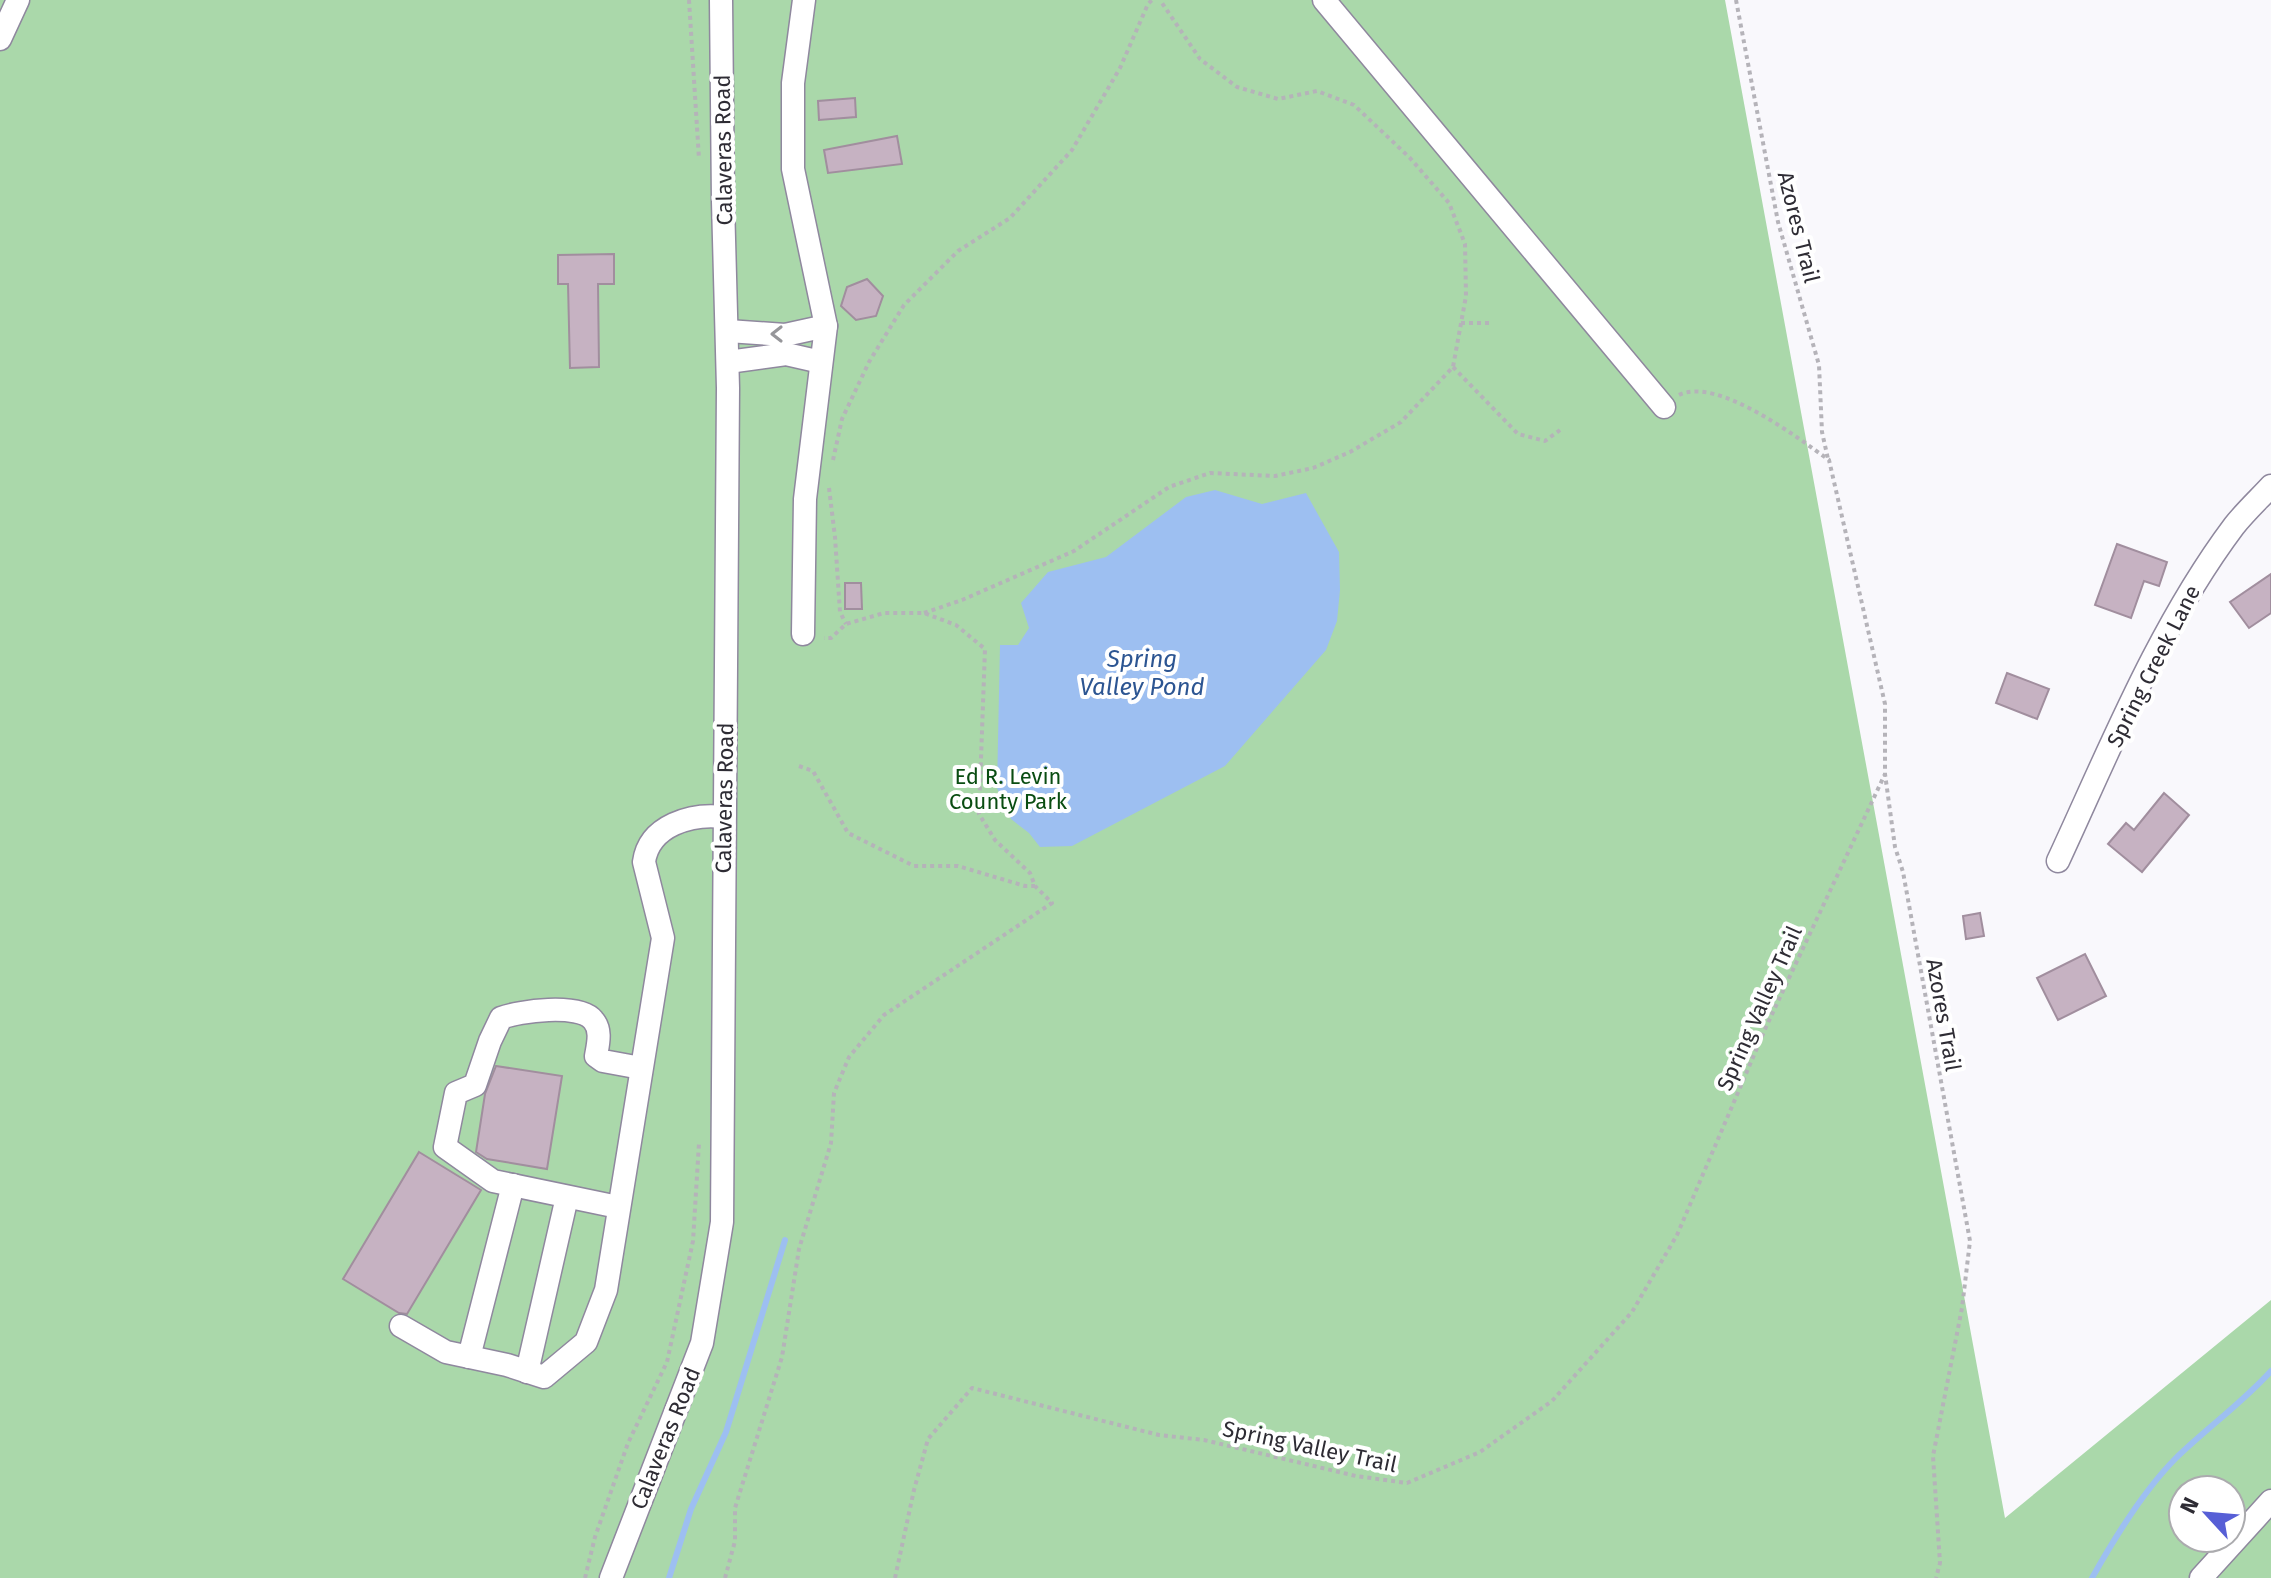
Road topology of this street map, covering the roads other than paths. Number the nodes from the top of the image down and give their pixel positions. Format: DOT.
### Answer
graph roads {
  1 [pos="18,0"];
  2 [pos="721,0"];
  3 [pos="804,0"];
  4 [pos="1324,0"];
  5 [pos="0,39"];
  6 [pos="826,326"];
  7 [pos="728,331"];
  8 [pos="728,362"];
  9 [pos="821,362"];
  10 [pos="1664,407"];
  11 [pos="2271,486"];
  12 [pos="810,636"];
  13 [pos="724,817"];
  14 [pos="2058,861"];
  15 [pos="641,1068"];
  16 [pos="513,1185"];
  17 [pos="567,1197"];
  18 [pos="618,1207"];
  19 [pos="401,1326"];
  20 [pos="469,1357"];
  21 [pos="527,1372"];
  22 [pos="2271,1501"];
  23 [pos="611,1578"];
  24 [pos="2201,1578"];
  1 -- 5 [label="street"];
  2 -- 7 [label="street, Calaveras Road"];
  3 -- 6 [label="street"];
  4 -- 10 [label="street"];
  6 -- 7 [label="street, one-way"];
  6 -- 9 [label="street"];
  7 -- 8 [label="street, Calaveras Road"];
  8 -- 9 [label="street"];
  8 -- 13 [label="street, Calaveras Road"];
  9 -- 12 [label="street"];
  11 -- 14 [label="street, Spring Creek Lane"];
  13 -- 15 [label="street"];
  13 -- 23 [label="street, Calaveras Road"];
  15 -- 16 [label="street"];
  15 -- 18 [label="street"];
  16 -- 17 [label="street"];
  16 -- 20 [label="street"];
  17 -- 18 [label="street"];
  17 -- 21 [label="street"];
  18 -- 21 [label="street"];
  19 -- 20 [label="street"];
  20 -- 21 [label="street"];
  22 -- 24 [label="street"];
}
